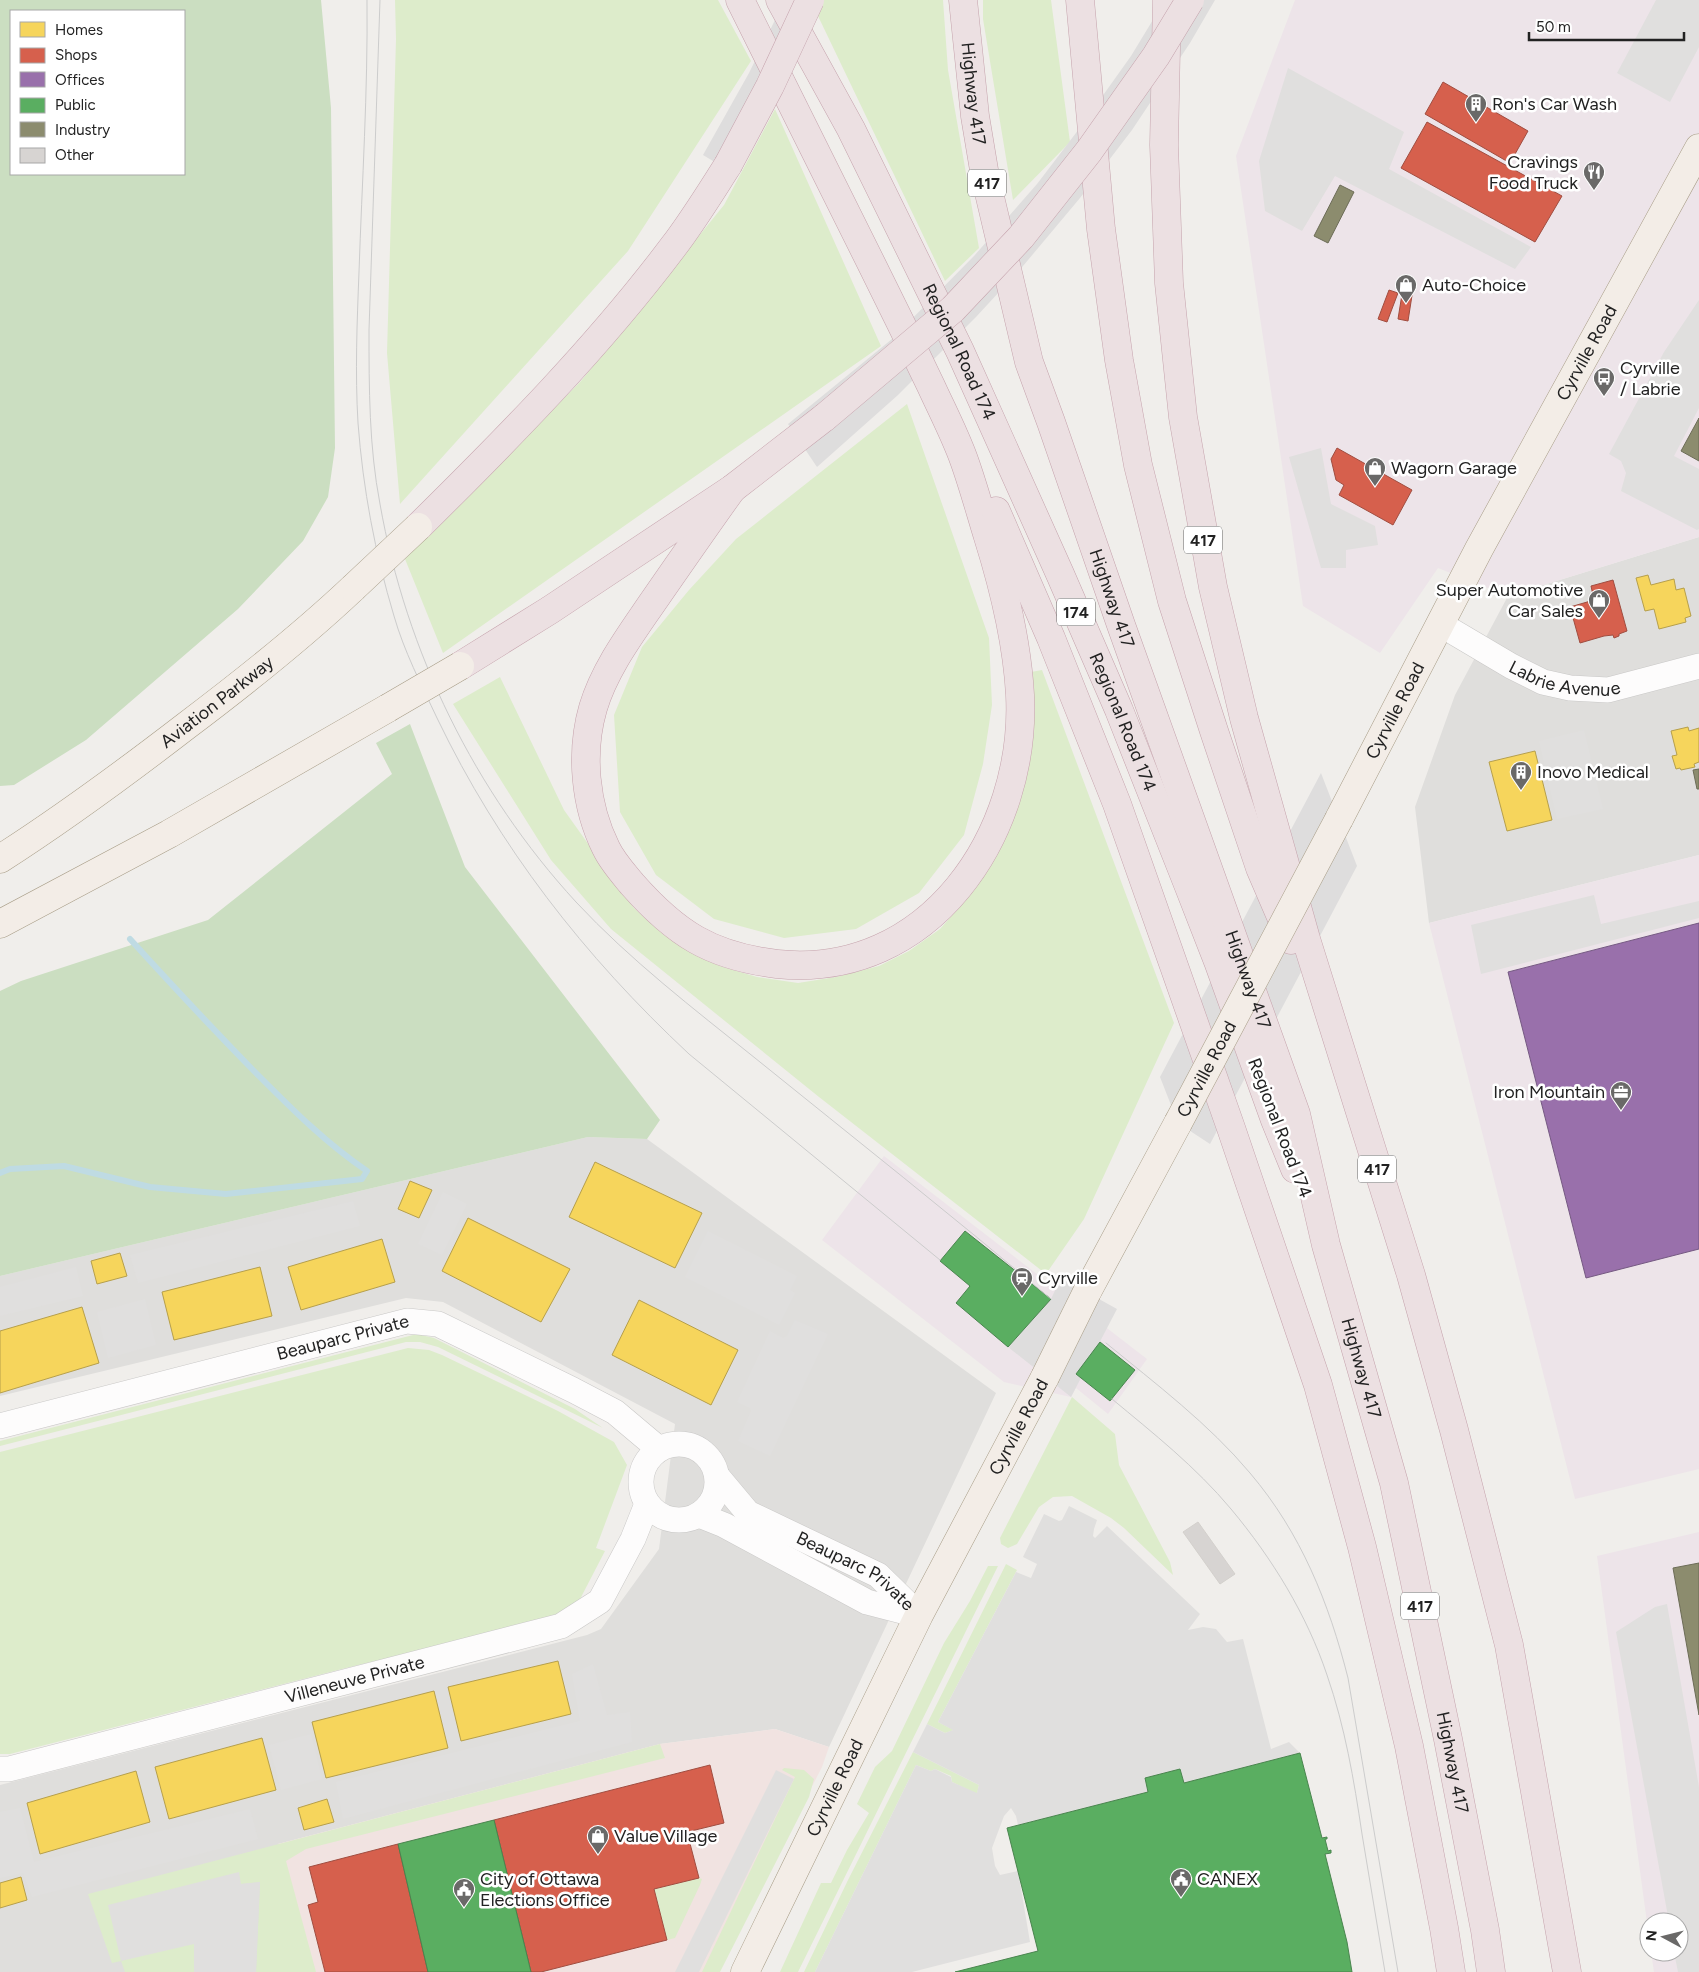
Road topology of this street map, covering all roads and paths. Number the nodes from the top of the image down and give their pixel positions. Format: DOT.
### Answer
graph roads {
  1 [pos="740,0"];
  2 [pos="780,0"];
  3 [pos="810,0"];
  4 [pos="963,0"];
  5 [pos="1080,0"];
  6 [pos="1167,0"];
  7 [pos="1190,0"];
  8 [pos="1699,148"];
  9 [pos="963,457"];
  10 [pos="732,489"];
  11 [pos="418,527"];
  12 [pos="1440,624"];
  13 [pos="460,666"];
  14 [pos="1699,666"];
  15 [pos="0,859"];
  16 [pos="0,924"];
  17 [pos="1344,1064"];
  18 [pos="1326,1245"];
  19 [pos="0,1426"];
  20 [pos="659,1449"];
  21 [pos="717,1476"];
  22 [pos="647,1504"];
  23 [pos="699,1515"];
  24 [pos="919,1615"];
  25 [pos="0,1769"];
  26 [pos="745,1972"];
  27 [pos="1451,1972"];
  28 [pos="1491,1972"];
  29 [pos="1567,1972"];
  1 -- 9 [label="highway"];
  2 -- 18 [label="highway, Regional Road 174 / 174"];
  3 -- 11 [label="highway, bridge"];
  4 -- 18 [label="highway, Highway 417 / 417"];
  5 -- 17 [label="highway"];
  6 -- 17 [label="highway, 417"];
  7 -- 10 [label="highway, bridge"];
  8 -- 12 [label="main road, Cyrville Road"];
  9 -- 10 [label="highway"];
  9 -- 27 [label="highway"];
  10 -- 13 [label="highway"];
  11 -- 15 [label="main road, Aviation Parkway, bridge"];
  12 -- 14 [label="street, Labrie Avenue"];
  12 -- 24 [label="main road, Cyrville Road, bridge"];
  13 -- 16 [label="main road, bridge"];
  17 -- 29 [label="highway, 417"];
  18 -- 28 [label="highway, Highway 417 / 417"];
  19 -- 20 [label="street, Beauparc Private"];
  20 -- 21 [label="street"];
  20 -- 22 [label="street"];
  21 -- 23 [label="street"];
  21 -- 24 [label="street, Beauparc Private"];
  22 -- 23 [label="street"];
  22 -- 25 [label="street, Villeneuve Private"];
  23 -- 24 [label="street, Beauparc Private"];
  24 -- 26 [label="main road, Cyrville Road"];
}
